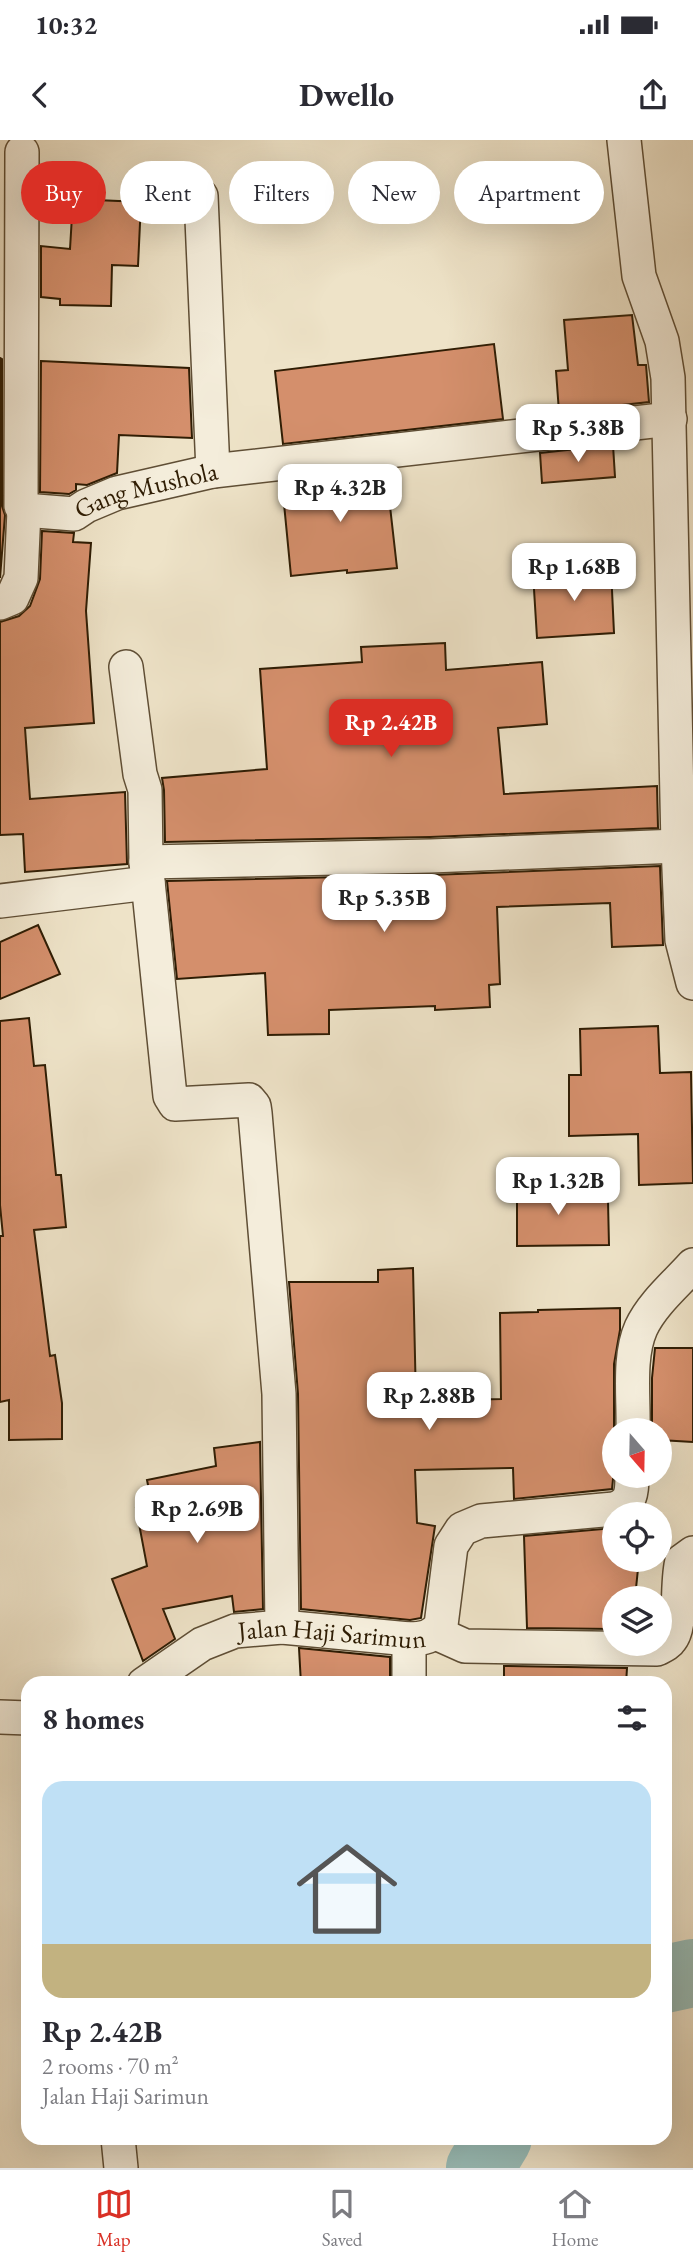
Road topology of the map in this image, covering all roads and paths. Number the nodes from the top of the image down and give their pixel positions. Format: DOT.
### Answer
graph roads {
  1 [pos="624,140"];
  2 [pos="22,152"];
  3 [pos="202,224"];
  4 [pos="670,419"];
  5 [pos="213,471"];
  6 [pos="24,510"];
  7 [pos="0,603"];
  8 [pos="126,667"];
  9 [pos="678,846"];
  10 [pos="147,872"];
  11 [pos="0,901"];
  12 [pos="693,983"];
  13 [pos="693,1265"];
  14 [pos="633,1418"];
  15 [pos="631,1488"];
  16 [pos="693,1553"];
  17 [pos="282,1627"];
  18 [pos="422,1636"];
  19 [pos="156,1676"];
  20 [pos="411,1676"];
  21 [pos="0,1717"];
  22 [pos="21,1718"];
  23 [pos="119,2145"];
  24 [pos="121,2168"];
  1 -- 4 [label="street"];
  2 -- 6 [label="street"];
  3 -- 5 [label="street"];
  4 -- 5 [label="street, Gang Mushola"];
  4 -- 9 [label="street"];
  5 -- 6 [label="street, Gang Mushola"];
  6 -- 7 [label="street"];
  8 -- 10 [label="street"];
  9 -- 10 [label="street"];
  9 -- 12 [label="street"];
  10 -- 11 [label="street"];
  10 -- 17 [label="street"];
  13 -- 14 [label="street"];
  15 -- 18 [label="street, Jalan Haji Sarimun"];
  16 -- 18 [label="street"];
  17 -- 18 [label="street, Jalan Haji Sarimun"];
  17 -- 19 [label="street, Jalan Haji Sarimun"];
  18 -- 20 [label="street"];
  21 -- 22 [label="street"];
  23 -- 24 [label="street"];
}
